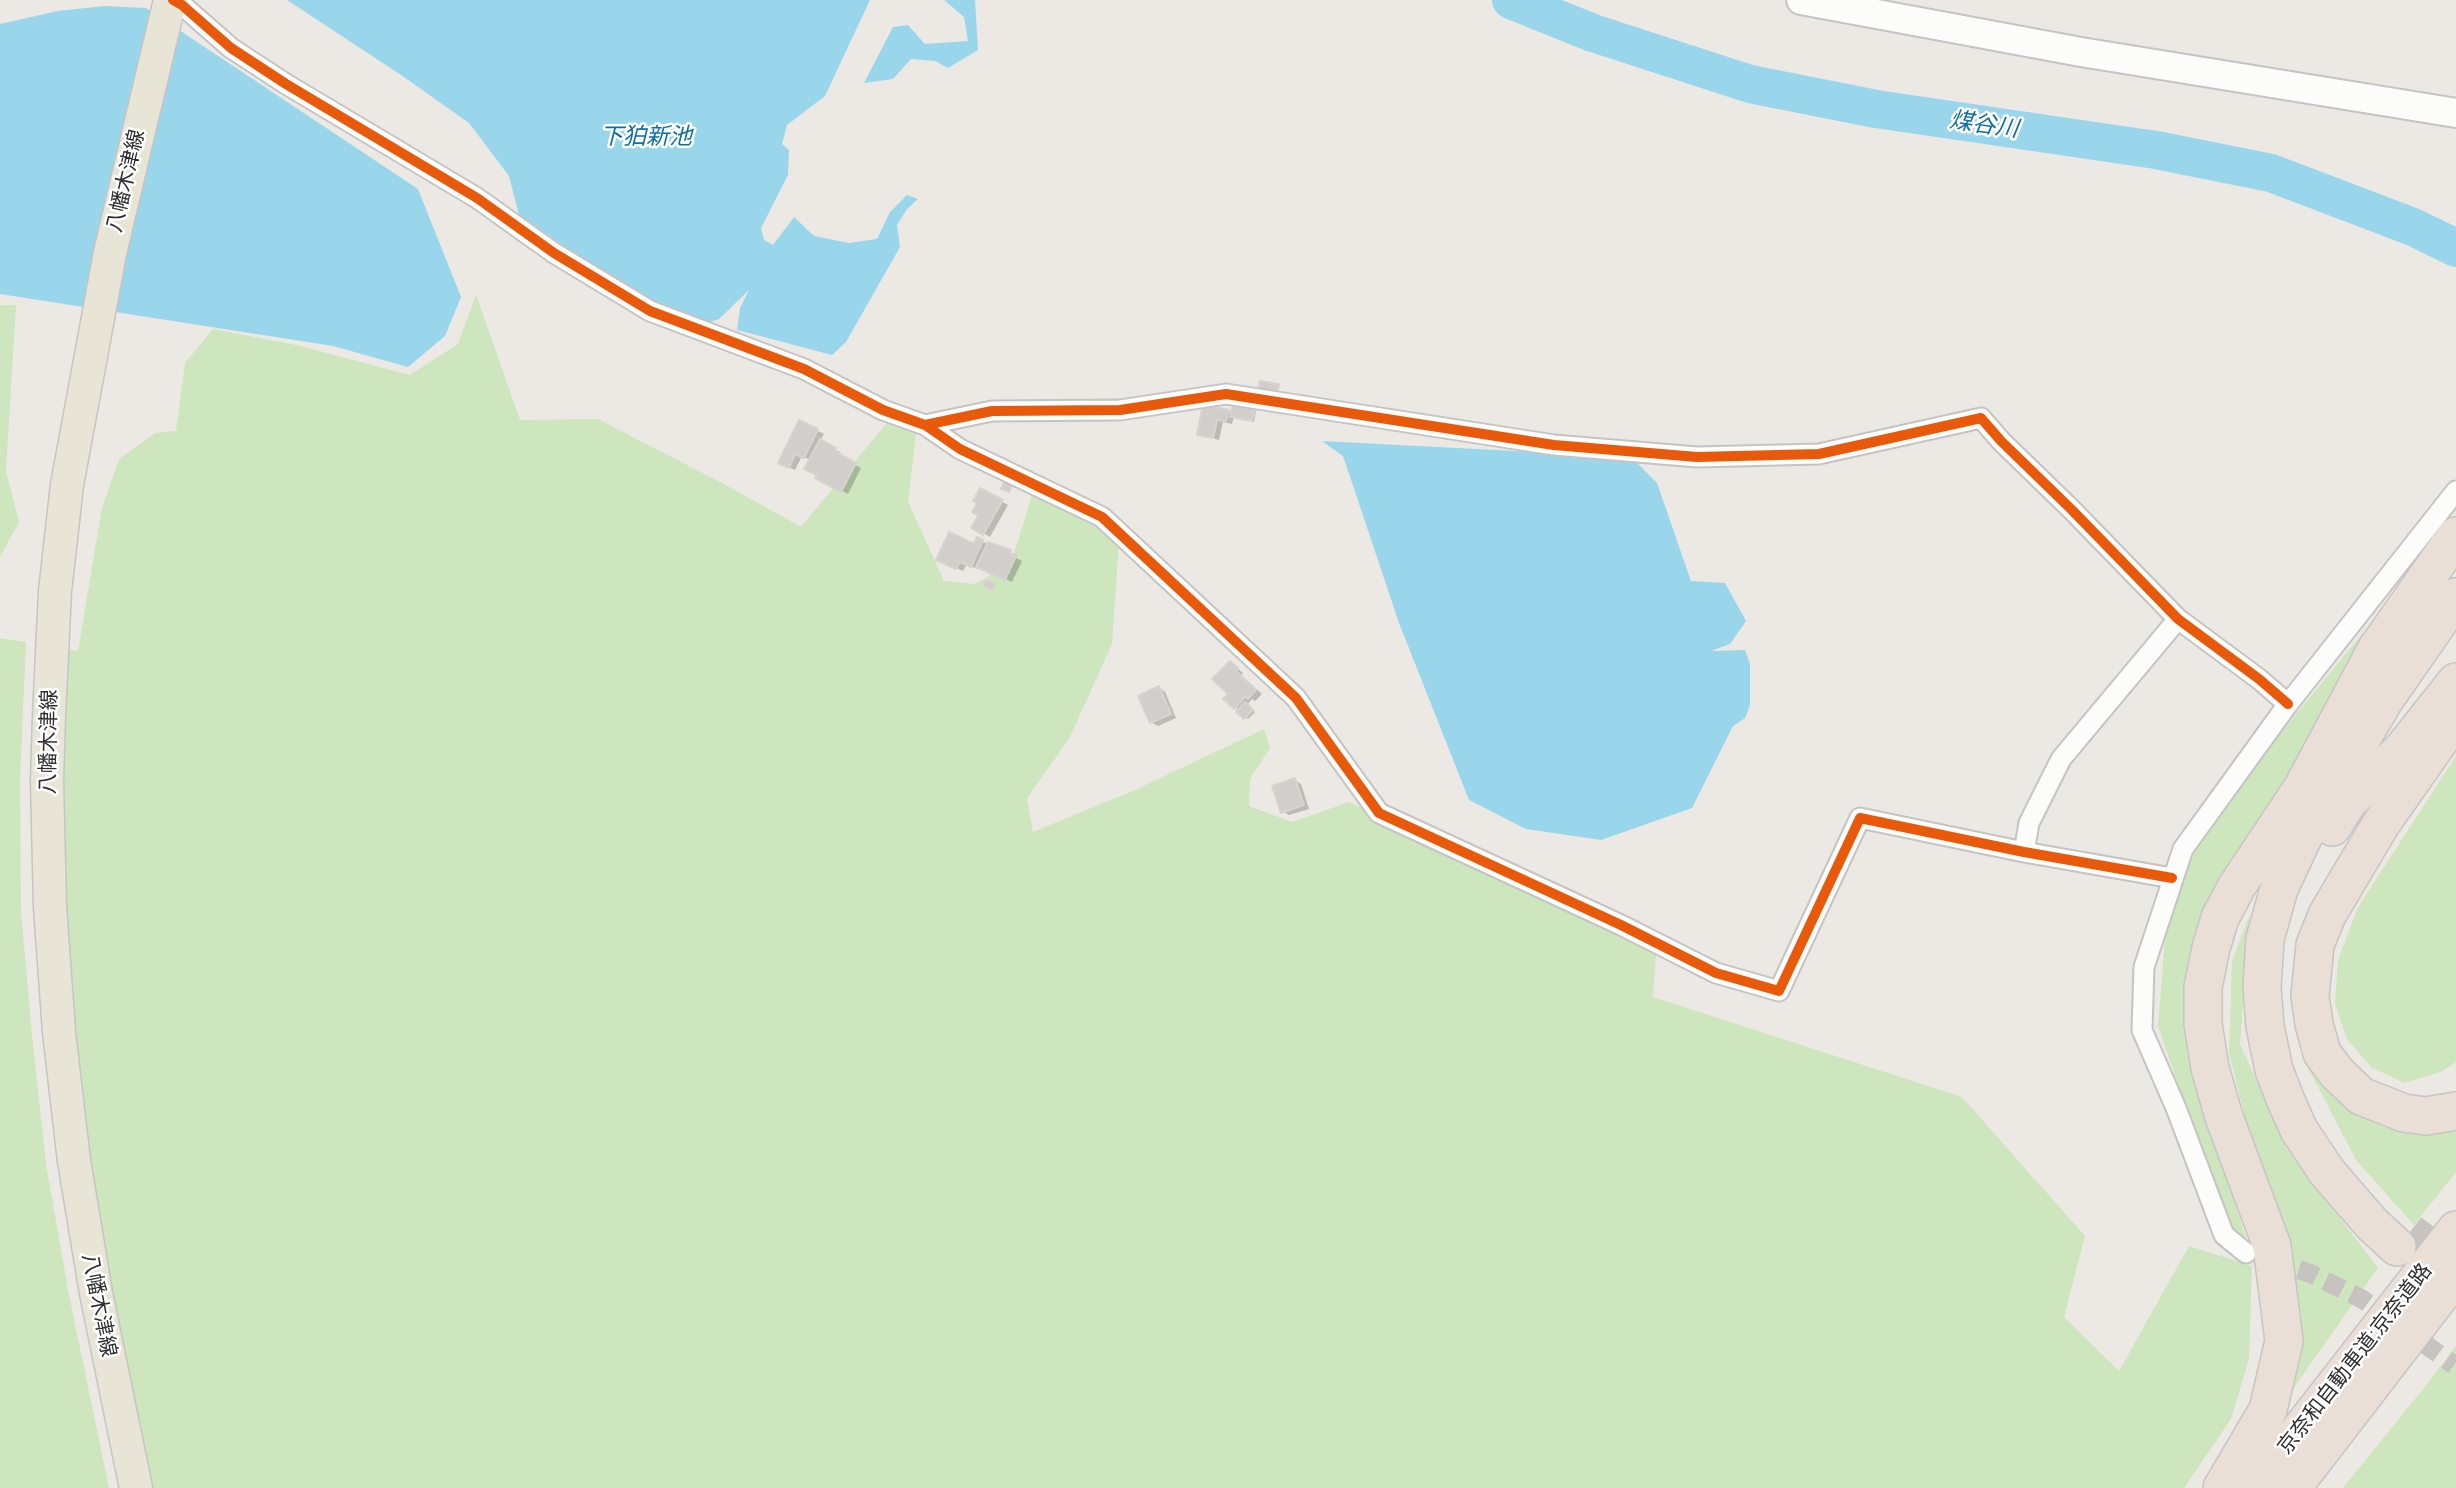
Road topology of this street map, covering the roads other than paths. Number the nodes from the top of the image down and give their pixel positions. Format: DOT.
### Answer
graph roads {
  1 [pos="171,0"];
  2 [pos="1801,0"];
  3 [pos="2456,113"];
  4 [pos="925,425"];
  5 [pos="2456,491"];
  6 [pos="2456,536"];
  7 [pos="2456,568"];
  8 [pos="2456,597"];
  9 [pos="2178,619"];
  10 [pos="2456,627"];
  11 [pos="2456,655"];
  12 [pos="2456,682"];
  13 [pos="2288,704"];
  14 [pos="2456,718"];
  15 [pos="2328,792"];
  16 [pos="2024,852"];
  17 [pos="2172,878"];
  18 [pos="2456,1111"];
  19 [pos="2456,1230"];
  20 [pos="2404,1240"];
  21 [pos="2246,1253"];
  22 [pos="2456,1275"];
  23 [pos="2456,1318"];
  24 [pos="136,1488"];
  25 [pos="2222,1488"];
  26 [pos="2255,1488"];
  27 [pos="2292,1488"];
  28 [pos="2311,1488"];
  1 -- 4 [label="street"];
  1 -- 24 [label="main road, 八幡木津線"];
  2 -- 3 [label="street"];
  4 -- 9 [label="street"];
  4 -- 16 [label="street"];
  5 -- 13 [label="street"];
  6 -- 15 [label="highway"];
  7 -- 15 [label="highway"];
  8 -- 15 [label="highway"];
  9 -- 13 [label="street"];
  9 -- 16 [label="street"];
  10 -- 15 [label="highway"];
  11 -- 15 [label="highway"];
  12 -- 15 [label="highway"];
  13 -- 17 [label="street"];
  14 -- 18 [label="highway"];
  15 -- 20 [label="highway"];
  15 -- 25 [label="highway"];
  16 -- 17 [label="street"];
  17 -- 21 [label="street"];
  19 -- 26 [label="highway, 京奈和自動車道;京奈道路"];
  22 -- 27 [label="highway, 京奈和自動車道;京奈道路"];
  23 -- 28 [label="highway"];
}
